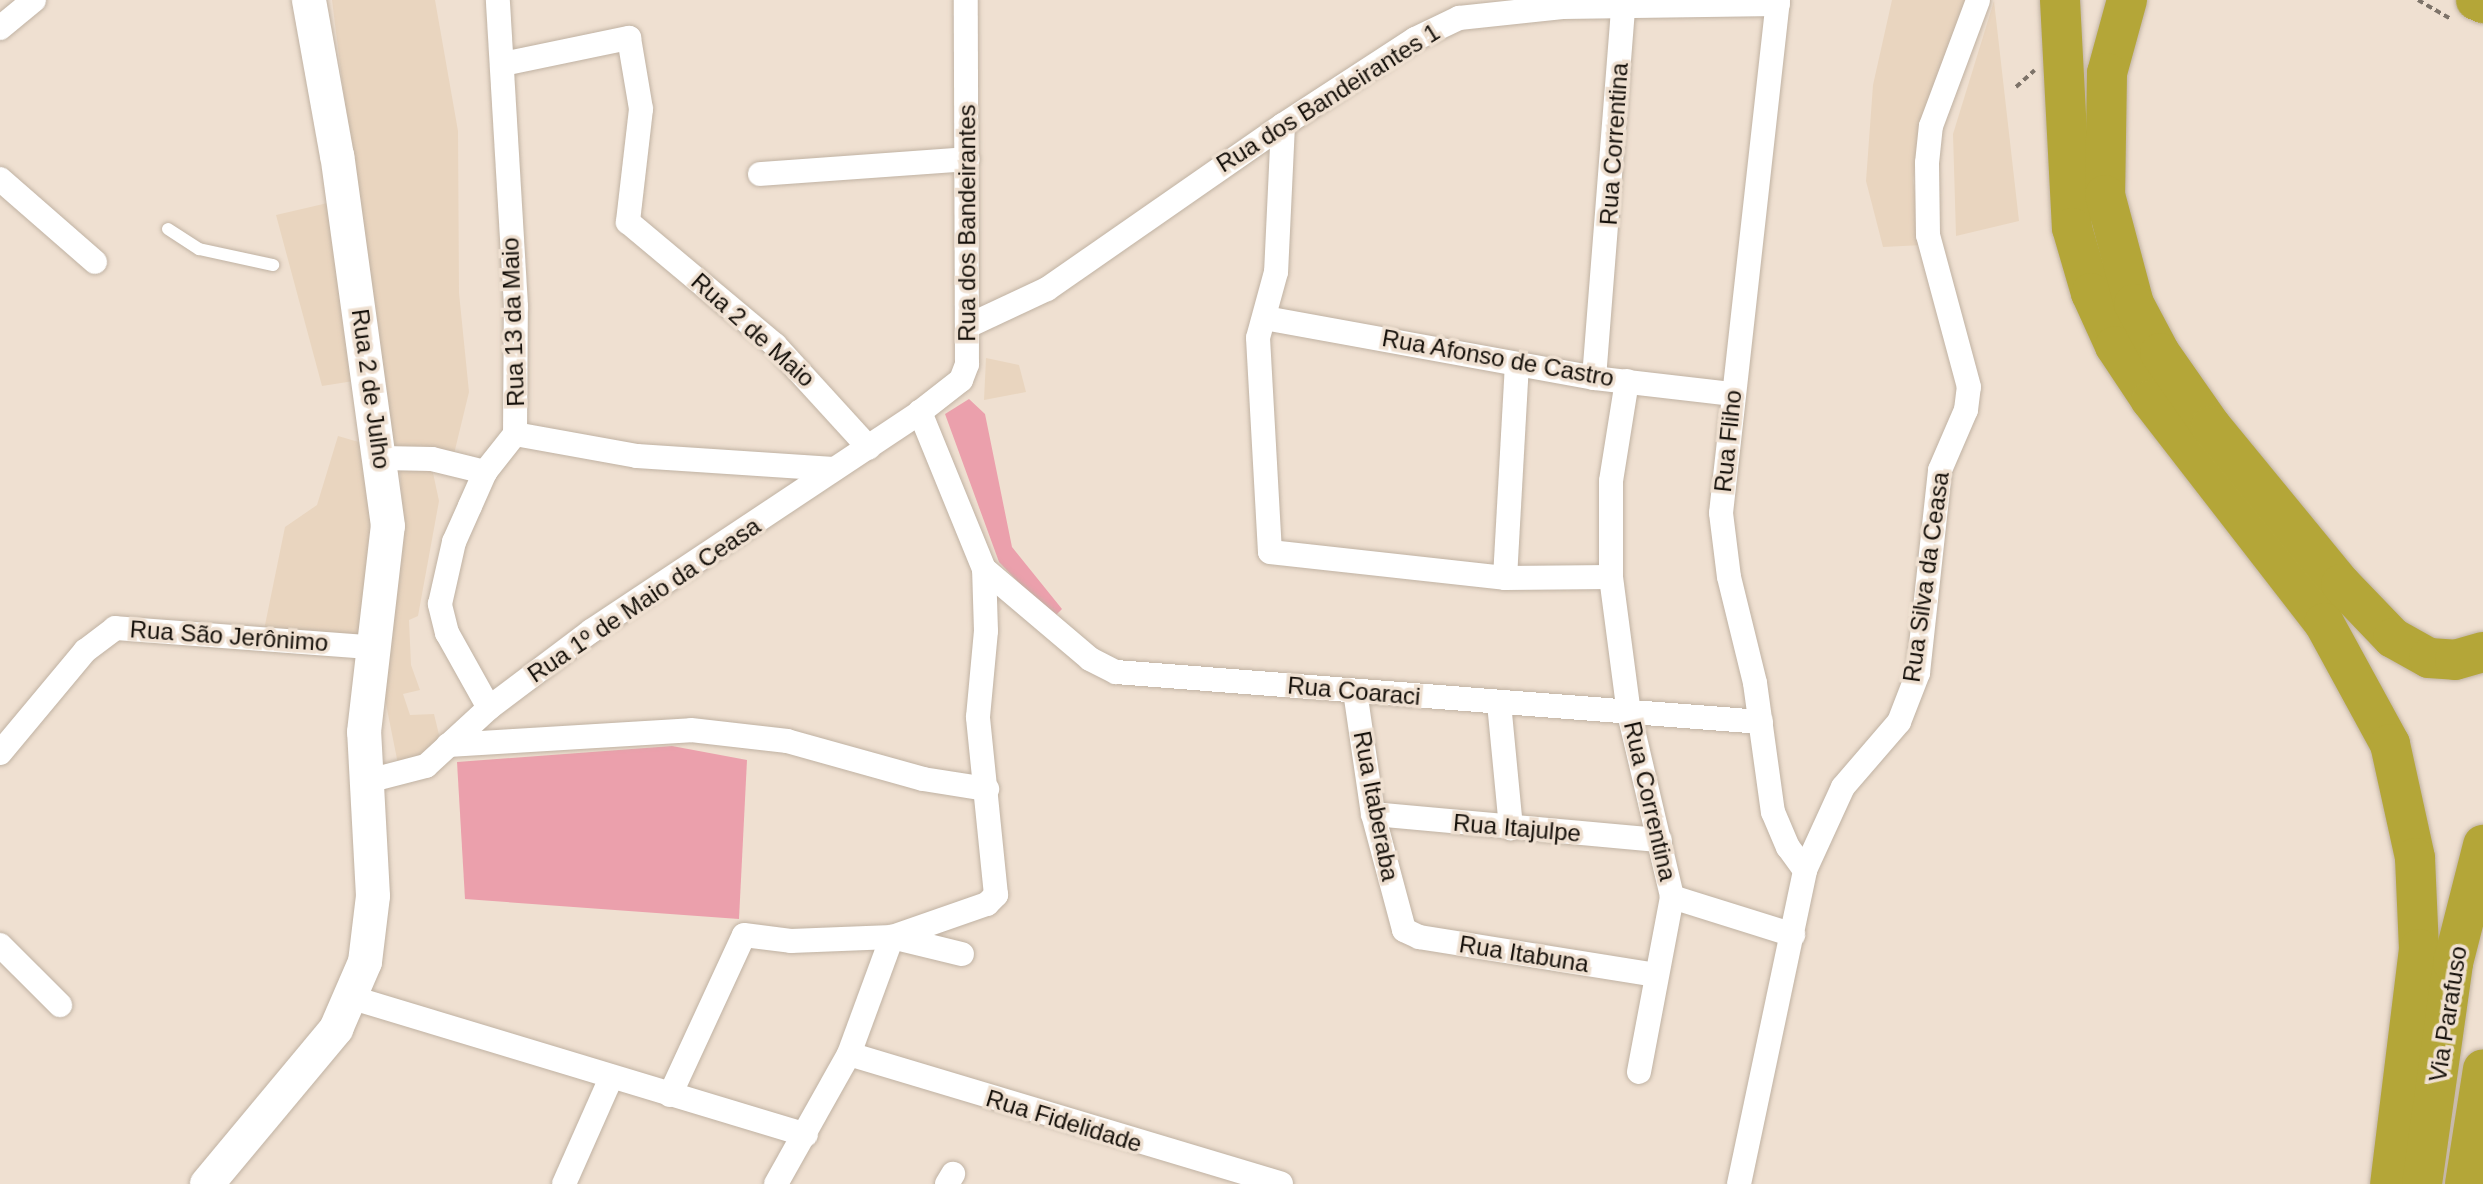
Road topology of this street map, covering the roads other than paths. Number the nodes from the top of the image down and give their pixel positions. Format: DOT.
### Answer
graph roads {
  1 [pos="34,0"];
  2 [pos="309,0"];
  3 [pos="498,0"];
  4 [pos="966,0"];
  5 [pos="1978,0"];
  6 [pos="2060,0"];
  7 [pos="2127,0"];
  8 [pos="2476,0"];
  9 [pos="1778,2"];
  10 [pos="2483,3"];
  11 [pos="1623,6"];
  12 [pos="0,28"];
  13 [pos="503,64"];
  14 [pos="1283,125"];
  15 [pos="967,159"];
  16 [pos="760,174"];
  17 [pos="0,179"];
  18 [pos="168,229"];
  19 [pos="95,262"];
  20 [pos="273,265"];
  21 [pos="1265,318"];
  22 [pos="970,325"];
  23 [pos="1517,364"];
  24 [pos="1594,378"];
  25 [pos="1627,381"];
  26 [pos="1732,394"];
  27 [pos="920,412"];
  28 [pos="515,434"];
  29 [pos="869,448"];
  30 [pos="382,458"];
  31 [pos="834,469"];
  32 [pos="485,472"];
  33 [pos="984,569"];
  34 [pos="1611,577"];
  35 [pos="1505,578"];
  36 [pos="370,647"];
  37 [pos="2483,652"];
  38 [pos="1355,691"];
  39 [pos="1499,703"];
  40 [pos="489,708"];
  41 [pos="1629,713"];
  42 [pos="1761,722"];
  43 [pos="448,745"];
  44 [pos="0,753"];
  45 [pos="368,781"];
  46 [pos="987,789"];
  47 [pos="1373,814"];
  48 [pos="1511,828"];
  49 [pos="1660,840"];
  50 [pos="2483,845"];
  51 [pos="1805,870"];
  52 [pos="1672,897"];
  53 [pos="1399,921"];
  54 [pos="1793,935"];
  55 [pos="892,937"];
  56 [pos="0,945"];
  57 [pos="962,954"];
  58 [pos="2483,954"];
  59 [pos="1656,975"];
  60 [pos="353,998"];
  61 [pos="60,1005"];
  62 [pos="849,1054"];
  63 [pos="2483,1069"];
  64 [pos="1639,1072"];
  65 [pos="611,1078"];
  66 [pos="670,1095"];
  67 [pos="806,1135"];
  68 [pos="207,1184"];
  69 [pos="564,1184"];
  70 [pos="776,1184"];
  71 [pos="1281,1184"];
  72 [pos="1739,1184"];
  73 [pos="2390,1184"];
  74 [pos="2422,1184"];
  75 [pos="2449,1184"];
  76 [pos="2465,1184"];
  1 -- 12 [label="street"];
  2 -- 30 [label="main road, Rua 2 de Julho"];
  3 -- 13 [label="street, Rua 13 da Maio"];
  4 -- 15 [label="street, Rua dos Bandeirantes"];
  5 -- 51 [label="street, Rua Silva da Ceasa"];
  6 -- 73 [label="highway"];
  7 -- 37 [label="highway"];
  8 -- 10 [label="highway"];
  9 -- 11 [label="street, Rua dos Bandeirantes 1"];
  9 -- 26 [label="street, Rua Fliho"];
  11 -- 14 [label="street, Rua dos Bandeirantes 1"];
  11 -- 24 [label="street, Rua Correntina"];
  13 -- 28 [label="street, Rua 13 da Maio"];
  13 -- 29 [label="street, Rua 2 de Maio"];
  14 -- 21 [label="street"];
  14 -- 22 [label="street, Rua dos Bandeirantes 1"];
  15 -- 16 [label="street"];
  15 -- 22 [label="street, Rua dos Bandeirantes"];
  17 -- 19 [label="street"];
  18 -- 20 [label="lane"];
  21 -- 23 [label="street, Rua Afonso de Castro"];
  21 -- 35 [label="street"];
  22 -- 27 [label="street, Rua dos Bandeirantes"];
  23 -- 24 [label="street, Rua Afonso de Castro"];
  23 -- 35 [label="street"];
  24 -- 25 [label="street, Rua Afonso de Castro"];
  25 -- 26 [label="street, Rua Afonso de Castro"];
  25 -- 34 [label="street, Rua Correntina"];
  26 -- 42 [label="street, Rua Fliho"];
  27 -- 29 [label="street, Rua 1º de Maio da Ceasa"];
  27 -- 33 [label="street"];
  28 -- 31 [label="street"];
  28 -- 32 [label="street, Rua 13 da Maio"];
  29 -- 31 [label="street, Rua 1º de Maio da Ceasa"];
  30 -- 32 [label="street"];
  30 -- 36 [label="main road, Rua 2 de Julho"];
  31 -- 40 [label="street, Rua 1º de Maio da Ceasa"];
  32 -- 40 [label="street, Rua 13 da Maio"];
  33 -- 38 [label="street, Rua Coaraci"];
  33 -- 46 [label="street"];
  34 -- 35 [label="street"];
  34 -- 41 [label="street, Rua Correntina"];
  36 -- 44 [label="street, Rua São Jerônimo"];
  36 -- 45 [label="main road, Rua 2 de Julho"];
  38 -- 39 [label="street, Rua Coaraci"];
  38 -- 47 [label="street, Rua Itaberaba"];
  39 -- 41 [label="street, Rua Coaraci"];
  39 -- 48 [label="street"];
  40 -- 43 [label="street, Rua 1º de Maio da Ceasa"];
  41 -- 42 [label="street, Rua Coaraci"];
  41 -- 49 [label="street, Rua Correntina"];
  42 -- 51 [label="street, Rua Fliho"];
  43 -- 45 [label="street, Rua 1º de Maio da Ceasa"];
  43 -- 46 [label="street"];
  45 -- 60 [label="main road, Rua 2 de Julho"];
  46 -- 55 [label="street"];
  47 -- 48 [label="street, Rua Itajulpe"];
  47 -- 53 [label="street, Rua Itaberaba"];
  48 -- 49 [label="street, Rua Itajulpe"];
  49 -- 52 [label="street, Rua Correntina"];
  50 -- 74 [label="highway, Via Parafuso"];
  51 -- 54 [label="street, Rua Silva da Ceasa"];
  52 -- 54 [label="street"];
  52 -- 59 [label="street, Rua Correntina"];
  53 -- 59 [label="street, Rua Itabuna"];
  54 -- 72 [label="street, Rua Silva da Ceasa"];
  55 -- 57 [label="street"];
  55 -- 62 [label="street"];
  55 -- 66 [label="street"];
  56 -- 61 [label="street"];
  58 -- 75 [label="highway, Via Parafuso"];
  59 -- 64 [label="street, Rua Correntina"];
  60 -- 65 [label="street"];
  60 -- 68 [label="main road, Rua 2 de Julho"];
  62 -- 67 [label="street"];
  62 -- 71 [label="street, Rua Fidelidade"];
  63 -- 76 [label="highway"];
  65 -- 66 [label="street"];
  65 -- 69 [label="street"];
  66 -- 67 [label="street"];
  67 -- 70 [label="street"];
}
